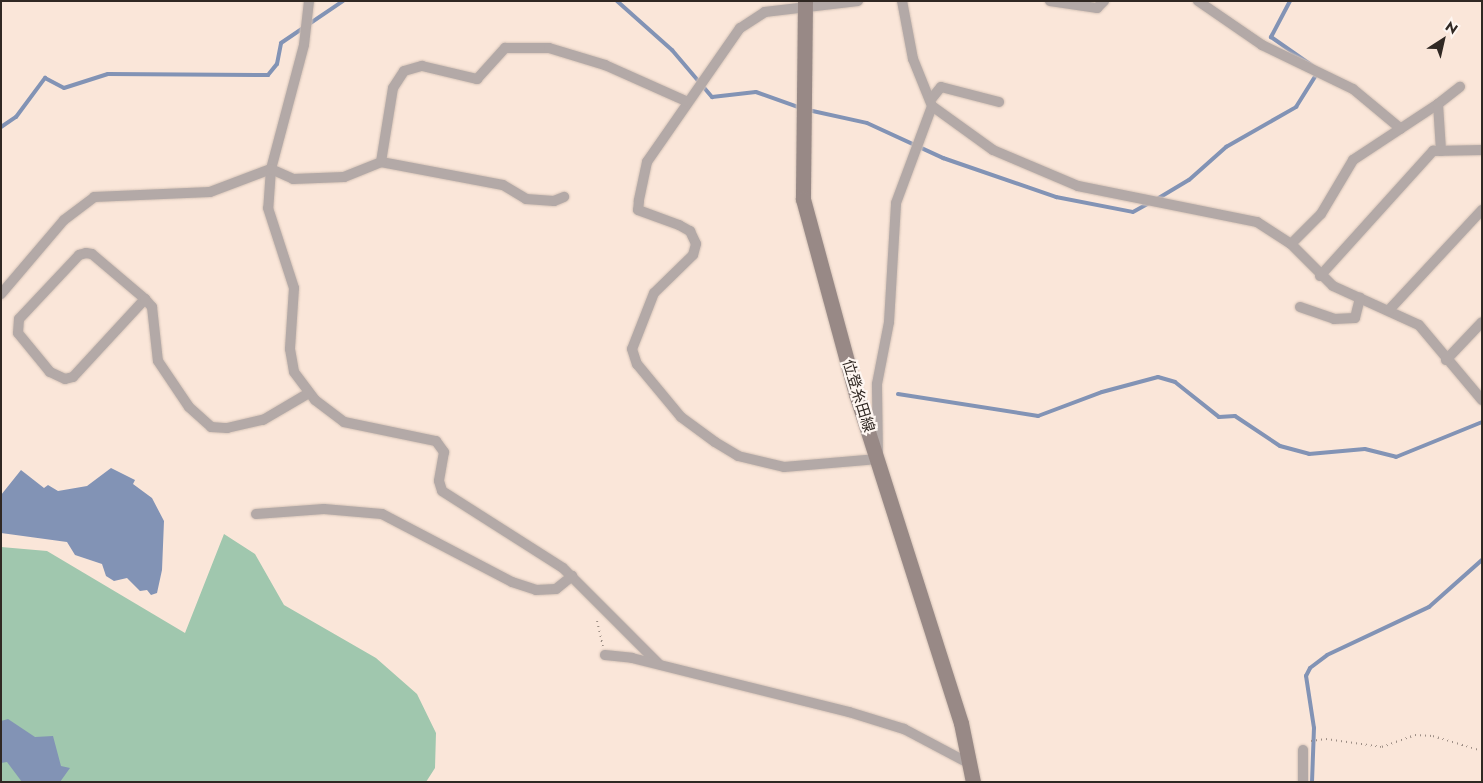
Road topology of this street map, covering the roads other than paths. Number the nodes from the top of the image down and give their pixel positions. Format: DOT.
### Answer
graph roads {
  1 [pos="309,1"];
  2 [pos="858,1"];
  3 [pos="902,1"];
  4 [pos="1050,1"];
  5 [pos="1104,1"];
  6 [pos="1198,1"];
  7 [pos="805,4"];
  8 [pos="1460,87"];
  9 [pos="686,101"];
  10 [pos="932,102"];
  11 [pos="999,102"];
  12 [pos="1438,104"];
  13 [pos="1401,128"];
  14 [pos="1441,150"];
  15 [pos="1482,150"];
  16 [pos="381,162"];
  17 [pos="271,169"];
  18 [pos="564,197"];
  19 [pos="1482,210"];
  20 [pos="1291,244"];
  21 [pos="1320,276"];
  22 [pos="1,294"];
  23 [pos="1360,298"];
  24 [pos="145,299"];
  25 [pos="1300,307"];
  26 [pos="1389,310"];
  27 [pos="1482,322"];
  28 [pos="1446,360"];
  29 [pos="309,393"];
  30 [pos="1482,400"];
  31 [pos="878,458"];
  32 [pos="256,514"];
  33 [pos="572,576"];
  34 [pos="605,655"];
  35 [pos="659,664"];
  36 [pos="1303,750"];
  37 [pos="970,764"];
  38 [pos="973,782"];
  39 [pos="1303,782"];
  1 -- 17 [label="street"];
  2 -- 7 [label="street"];
  3 -- 10 [label="street"];
  4 -- 5 [label="street"];
  6 -- 13 [label="street"];
  7 -- 9 [label="street"];
  7 -- 31 [label="main road, 位登糸田線"];
  8 -- 12 [label="street"];
  9 -- 16 [label="street"];
  9 -- 31 [label="street"];
  10 -- 11 [label="street"];
  10 -- 20 [label="street"];
  10 -- 31 [label="street"];
  12 -- 13 [label="street"];
  12 -- 14 [label="street"];
  13 -- 20 [label="street"];
  14 -- 15 [label="street"];
  14 -- 21 [label="street"];
  16 -- 17 [label="street"];
  16 -- 18 [label="street"];
  17 -- 22 [label="street"];
  17 -- 29 [label="street"];
  19 -- 26 [label="street"];
  20 -- 21 [label="street"];
  21 -- 23 [label="street"];
  23 -- 25 [label="street"];
  23 -- 26 [label="street"];
  24 -- 24 [label="street"];
  24 -- 29 [label="street"];
  26 -- 28 [label="street"];
  27 -- 28 [label="street"];
  28 -- 30 [label="street"];
  29 -- 33 [label="street"];
  31 -- 37 [label="main road, 位登糸田線"];
  32 -- 33 [label="street"];
  33 -- 35 [label="street"];
  34 -- 35 [label="street"];
  35 -- 37 [label="street"];
  36 -- 39 [label="street"];
  37 -- 38 [label="main road, 位登糸田線"];
}
